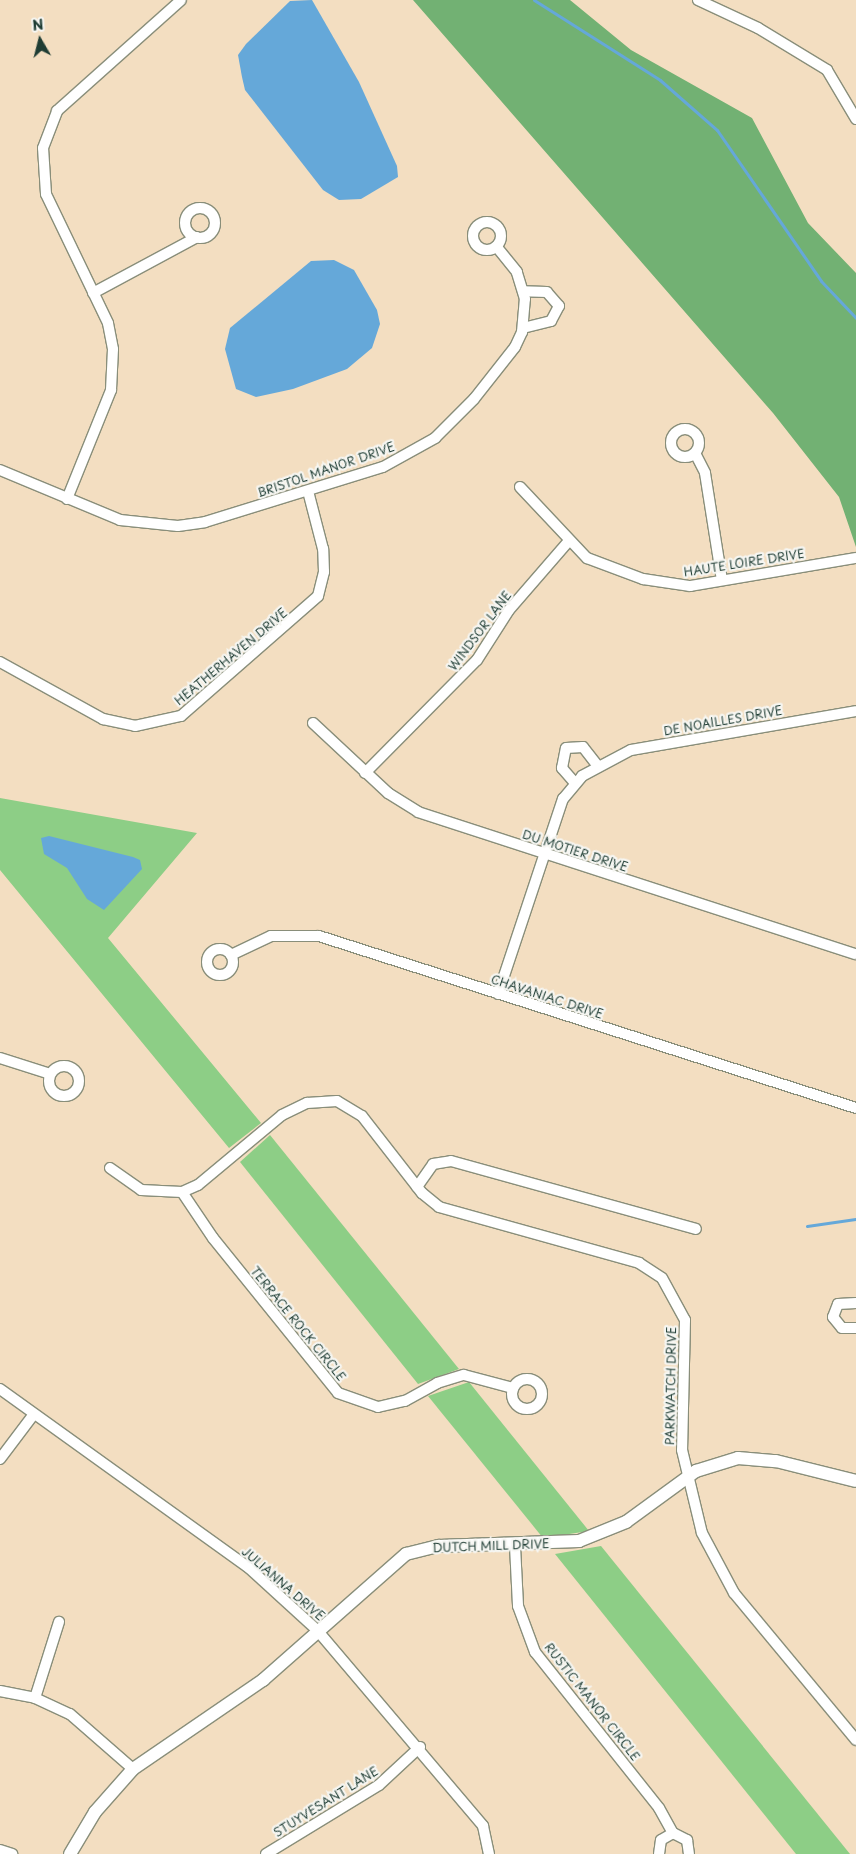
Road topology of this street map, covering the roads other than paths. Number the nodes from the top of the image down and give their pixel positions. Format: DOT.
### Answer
graph roads {
  1 [pos="181,0"];
  2 [pos="699,0"];
  3 [pos="856,119"];
  4 [pos="197,237"];
  5 [pos="496,246"];
  6 [pos="523,291"];
  7 [pos="93,293"];
  8 [pos="523,328"];
  9 [pos="695,453"];
  10 [pos="0,470"];
  11 [pos="520,487"];
  12 [pos="308,491"];
  13 [pos="67,499"];
  14 [pos="568,542"];
  15 [pos="856,558"];
  16 [pos="722,580"];
  17 [pos="0,662"];
  18 [pos="856,711"];
  19 [pos="313,723"];
  20 [pos="597,765"];
  21 [pos="365,773"];
  22 [pos="575,783"];
  23 [pos="542,854"];
  24 [pos="856,954"];
  25 [pos="231,955"];
  26 [pos="498,994"];
  27 [pos="0,1058"];
  28 [pos="50,1074"];
  29 [pos="856,1108"];
  30 [pos="110,1168"];
  31 [pos="417,1187"];
  32 [pos="182,1192"];
  33 [pos="696,1229"];
  34 [pos="856,1303"];
  35 [pos="856,1328"];
  36 [pos="513,1388"];
  37 [pos="0,1389"];
  38 [pos="34,1414"];
  39 [pos="0,1459"];
  40 [pos="687,1478"];
  41 [pos="856,1481"];
  42 [pos="515,1546"];
  43 [pos="59,1622"];
  44 [pos="317,1630"];
  45 [pos="0,1691"];
  46 [pos="34,1698"];
  47 [pos="856,1740"];
  48 [pos="420,1747"];
  49 [pos="133,1769"];
  50 [pos="673,1833"];
  51 [pos="0,1850"];
  52 [pos="12,1854"];
  53 [pos="70,1854"];
  54 [pos="266,1854"];
  55 [pos="489,1854"];
  56 [pos="659,1854"];
  57 [pos="689,1854"];
  1 -- 7 [label="street"];
  2 -- 3 [label="street"];
  4 -- 7 [label="street"];
  5 -- 6 [label="street"];
  6 -- 8 [label="street"];
  6 -- 8 [label="street"];
  7 -- 13 [label="street"];
  8 -- 12 [label="street, BRISTOL MANOR DRIVE"];
  9 -- 16 [label="street"];
  10 -- 13 [label="street, BRISTOL MANOR DRIVE"];
  11 -- 14 [label="street, HAUTE LOIRE DRIVE"];
  12 -- 13 [label="street, BRISTOL MANOR DRIVE"];
  12 -- 17 [label="street, HEATHERHAVEN DRIVE"];
  14 -- 16 [label="street, HAUTE LOIRE DRIVE"];
  14 -- 21 [label="street, WINDSOR LANE"];
  15 -- 16 [label="street, HAUTE LOIRE DRIVE"];
  18 -- 20 [label="street, DE NOAILLES DRIVE"];
  19 -- 21 [label="street, DU MOTIER DRIVE"];
  20 -- 22 [label="street, DE NOAILLES DRIVE"];
  20 -- 22 [label="street"];
  21 -- 23 [label="street, DU MOTIER DRIVE"];
  22 -- 23 [label="street, DE NOAILLES DRIVE"];
  23 -- 24 [label="street, DU MOTIER DRIVE"];
  23 -- 26 [label="street, DE NOAILLES DRIVE"];
  25 -- 26 [label="street, CHAVANIAC DRIVE"];
  26 -- 29 [label="street, CHAVANIAC DRIVE"];
  27 -- 28 [label="street"];
  30 -- 32 [label="street"];
  31 -- 32 [label="street, PARKWATCH DRIVE"];
  31 -- 33 [label="street"];
  31 -- 40 [label="street, PARKWATCH DRIVE"];
  32 -- 36 [label="street, TERRACE ROCK CIRCLE"];
  34 -- 35 [label="street"];
  37 -- 38 [label="street, JULIANNA DRIVE"];
  38 -- 39 [label="street"];
  38 -- 44 [label="street, JULIANNA DRIVE"];
  40 -- 41 [label="street, DUTCH MILL DRIVE"];
  40 -- 42 [label="street, DUTCH MILL DRIVE"];
  40 -- 47 [label="street, PARKWATCH DRIVE"];
  42 -- 44 [label="street, DUTCH MILL DRIVE"];
  42 -- 50 [label="street, RUSTIC MANOR CIRCLE"];
  43 -- 46 [label="street"];
  44 -- 48 [label="street, JULIANNA DRIVE"];
  44 -- 49 [label="street, DUTCH MILL DRIVE"];
  45 -- 46 [label="street"];
  46 -- 49 [label="street"];
  48 -- 54 [label="street, STUYVESANT LANE"];
  48 -- 55 [label="street, JULIANNA DRIVE"];
  49 -- 53 [label="street, DUTCH MILL DRIVE"];
  50 -- 56 [label="street"];
  50 -- 57 [label="street, RUSTIC MANOR CIRCLE"];
  51 -- 52 [label="street"];
}
